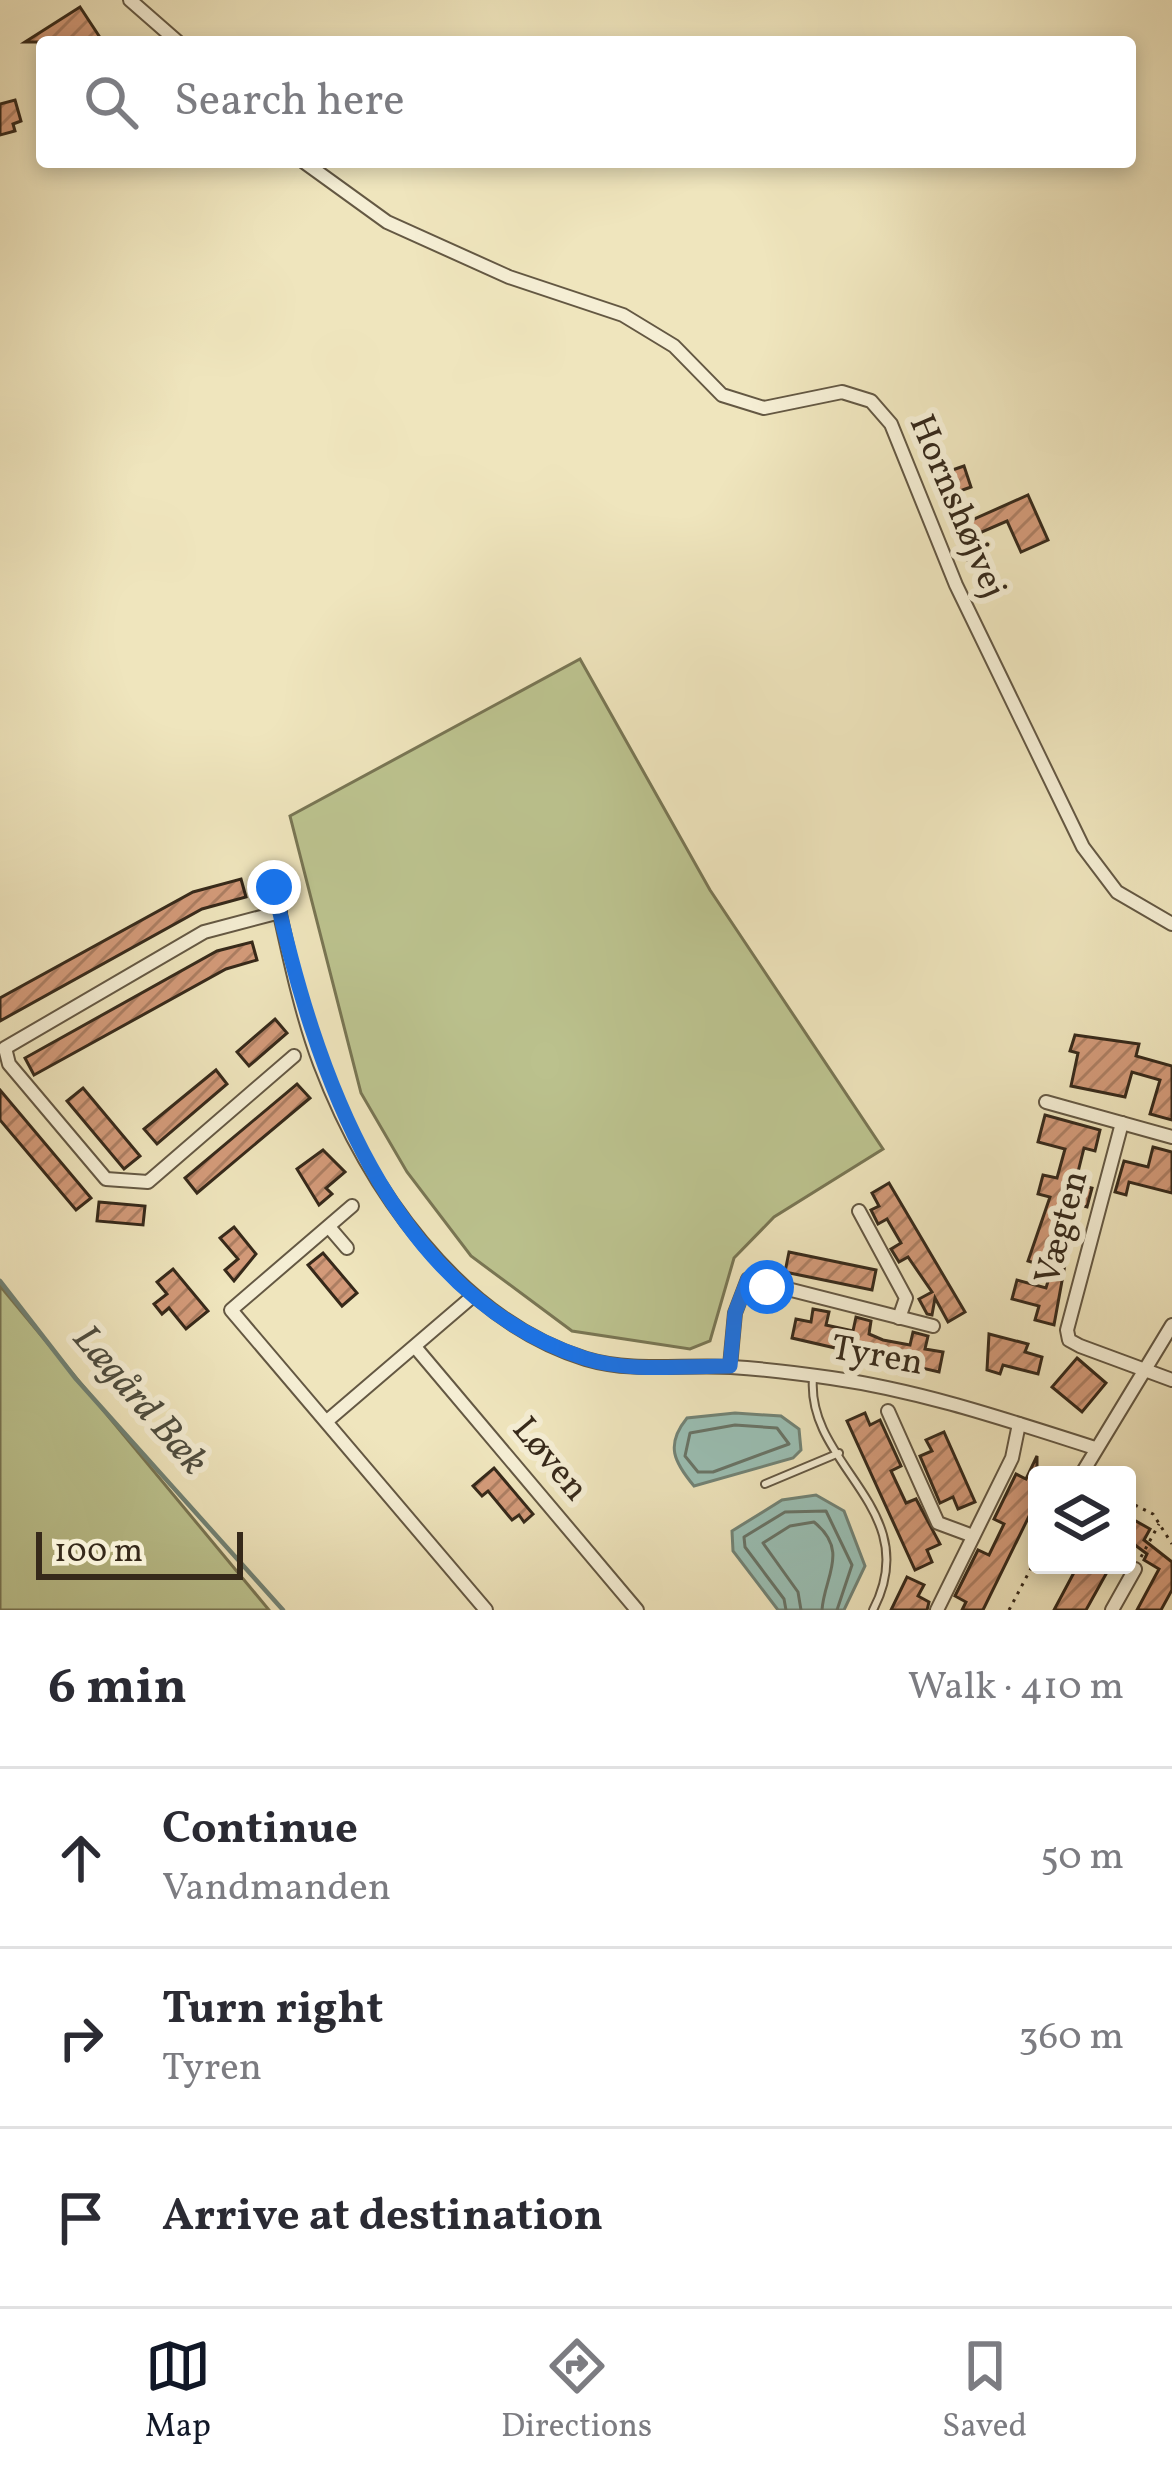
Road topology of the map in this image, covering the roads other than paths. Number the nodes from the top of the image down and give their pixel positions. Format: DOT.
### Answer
graph roads {
  1 [pos="130,0"];
  2 [pos="171,36"];
  3 [pos="312,168"];
  4 [pos="274,887"];
  5 [pos="280,912"];
  6 [pos="1172,925"];
  7 [pos="294,1057"];
  8 [pos="1046,1102"];
  9 [pos="1122,1123"];
  10 [pos="1172,1137"];
  11 [pos="352,1206"];
  12 [pos="859,1210"];
  13 [pos="329,1227"];
  14 [pos="347,1248"];
  15 [pos="473,1296"];
  16 [pos="899,1318"];
  17 [pos="1172,1325"];
  18 [pos="933,1326"];
  19 [pos="416,1348"];
  20 [pos="730,1366"];
  21 [pos="1143,1369"];
  22 [pos="813,1376"];
  23 [pos="1172,1379"];
  24 [pos="888,1411"];
  25 [pos="327,1421"];
  26 [pos="1019,1424"];
  27 [pos="1095,1448"];
  28 [pos="838,1453"];
  29 [pos="1086,1466"];
  30 [pos="765,1484"];
  31 [pos="973,1536"];
  32 [pos="1132,1574"];
  33 [pos="486,1610"];
  34 [pos="637,1610"];
  35 [pos="873,1610"];
  36 [pos="937,1610"];
  37 [pos="1112,1610"];
  1 -- 2 [label="street"];
  3 -- 6 [label="street, Hornshøjvej"];
  4 -- 5 [label="street, Tyren"];
  5 -- 7 [label="street"];
  5 -- 15 [label="street, Tyren"];
  8 -- 9 [label="street"];
  9 -- 10 [label="street"];
  9 -- 21 [label="street, Vægten"];
  11 -- 13 [label="street"];
  12 -- 16 [label="street"];
  13 -- 14 [label="street"];
  13 -- 25 [label="street"];
  15 -- 19 [label="street"];
  15 -- 20 [label="street, Tyren"];
  16 -- 18 [label="street"];
  16 -- 20 [label="street"];
  17 -- 21 [label="street"];
  19 -- 25 [label="street"];
  19 -- 34 [label="street, Løven"];
  20 -- 22 [label="street, Tyren"];
  21 -- 23 [label="street"];
  21 -- 27 [label="street"];
  22 -- 26 [label="street, Tyren"];
  22 -- 28 [label="lane"];
  24 -- 31 [label="street"];
  25 -- 33 [label="street"];
  26 -- 27 [label="street, Tyren"];
  26 -- 31 [label="street"];
  27 -- 29 [label="street"];
  28 -- 30 [label="lane"];
  28 -- 35 [label="lane"];
  31 -- 36 [label="street"];
  32 -- 37 [label="street"];
}
